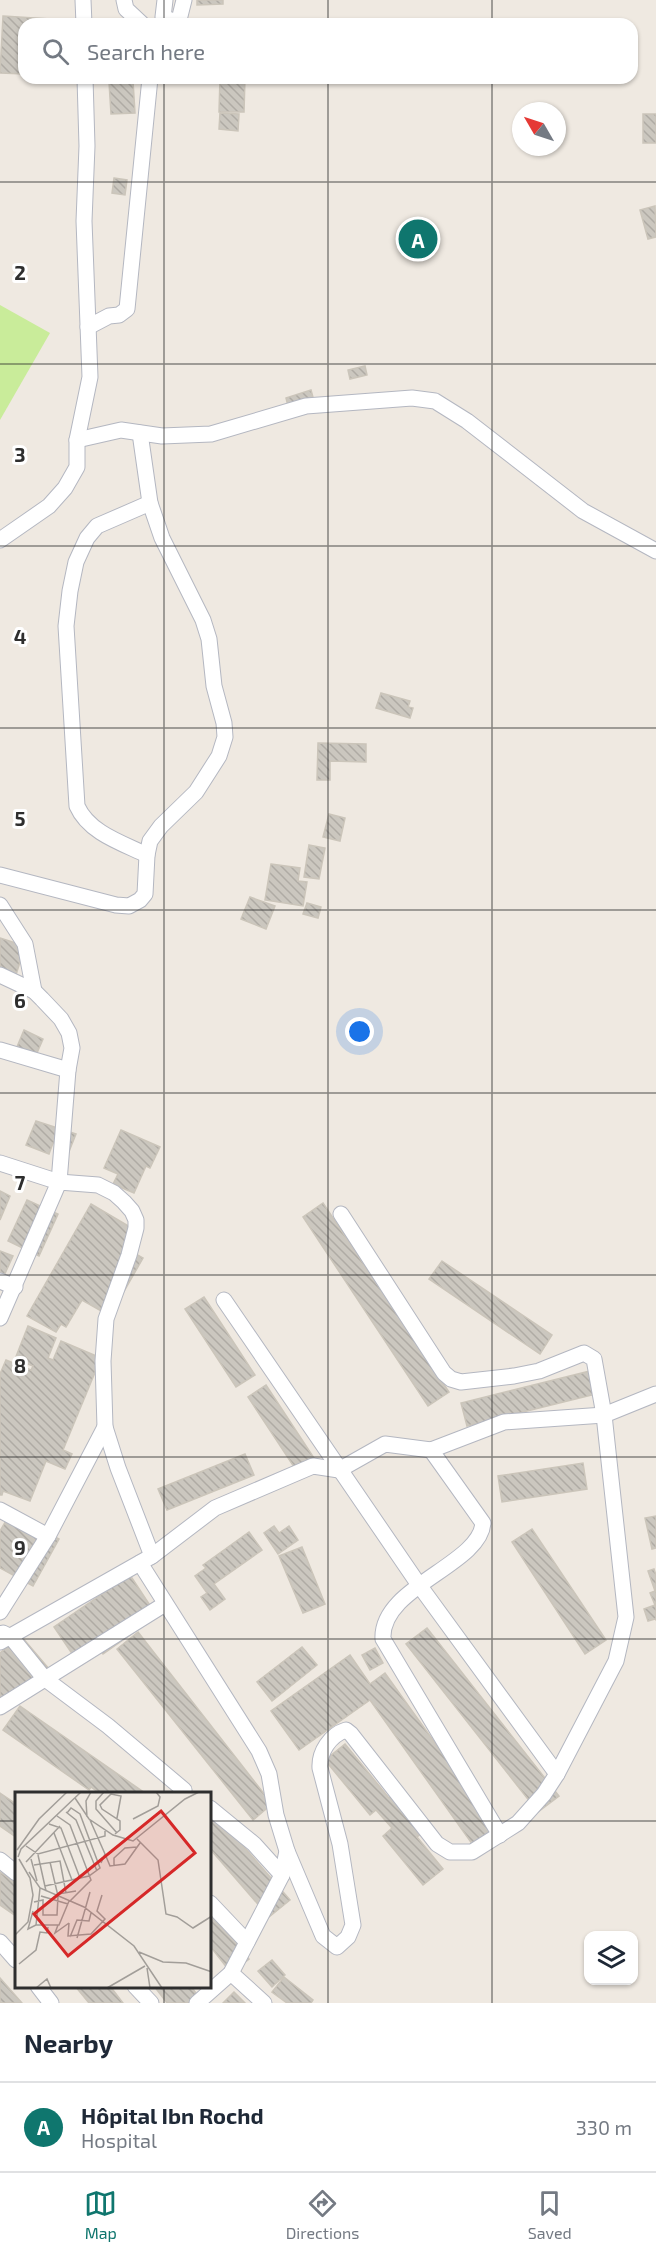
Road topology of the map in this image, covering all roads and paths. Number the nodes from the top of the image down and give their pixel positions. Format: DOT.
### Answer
graph roads {
  1 [pos="83,0"];
  2 [pos="124,0"];
  3 [pos="165,0"];
  4 [pos="184,0"];
  5 [pos="84,18"];
  6 [pos="136,18"];
  7 [pos="165,18"];
  8 [pos="180,18"];
  9 [pos="85,84"];
  10 [pos="149,84"];
  11 [pos="88,327"];
  12 [pos="140,433"];
  13 [pos="77,440"];
  14 [pos="150,503"];
  15 [pos="0,540"];
  16 [pos="656,551"];
  17 [pos="147,855"];
  18 [pos="0,875"];
  19 [pos="0,904"];
  20 [pos="0,975"];
  21 [pos="34,991"];
  22 [pos="0,1050"];
  23 [pos="68,1070"];
  24 [pos="0,1163"];
  25 [pos="59,1182"];
  26 [pos="341,1214"];
  27 [pos="0,1281"];
  28 [pos="15,1287"];
  29 [pos="224,1300"];
  30 [pos="0,1318"];
  31 [pos="656,1394"];
  32 [pos="604,1414"];
  33 [pos="105,1427"];
  34 [pos="431,1450"];
  35 [pos="339,1470"];
  36 [pos="0,1510"];
  37 [pos="48,1536"];
  38 [pos="146,1560"];
  39 [pos="419,1585"];
  40 [pos="165,1604"];
  41 [pos="0,1612"];
  42 [pos="4,1637"];
  43 [pos="44,1678"];
  44 [pos="0,1707"];
  45 [pos="557,1774"];
  46 [pos="185,1792"];
  47 [pos="212,1810"];
  48 [pos="500,1835"];
  49 [pos="287,1851"];
  50 [pos="0,1860"];
  51 [pos="15,1872"];
  52 [pos="282,1875"];
  53 [pos="212,1905"];
  54 [pos="0,1942"];
  55 [pos="247,1942"];
  56 [pos="15,1958"];
  57 [pos="231,1973"];
  58 [pos="212,1984"];
  59 [pos="40,1988"];
  60 [pos="137,1988"];
  61 [pos="209,1988"];
  62 [pos="51,2003"];
  63 [pos="151,2003"];
  64 [pos="197,2003"];
  65 [pos="264,2003"];
  1 -- 5 [label="street"];
  2 -- 6 [label="street"];
  3 -- 7 [label="street"];
  4 -- 8 [label="street"];
  9 -- 11 [label="street"];
  10 -- 11 [label="street"];
  11 -- 13 [label="street"];
  12 -- 13 [label="street"];
  12 -- 14 [label="street"];
  12 -- 16 [label="street"];
  13 -- 15 [label="street"];
  14 -- 17 [label="street"];
  14 -- 17 [label="street"];
  17 -- 18 [label="street"];
  19 -- 21 [label="street"];
  20 -- 21 [label="street"];
  21 -- 23 [label="street"];
  22 -- 23 [label="street"];
  23 -- 25 [label="street"];
  24 -- 25 [label="street"];
  25 -- 28 [label="street"];
  25 -- 33 [label="street"];
  26 -- 32 [label="street"];
  27 -- 28 [label="street"];
  28 -- 30 [label="street"];
  29 -- 35 [label="street"];
  31 -- 32 [label="street"];
  32 -- 34 [label="street"];
  32 -- 45 [label="street"];
  33 -- 37 [label="street"];
  33 -- 38 [label="street"];
  34 -- 35 [label="street"];
  34 -- 39 [label="street"];
  35 -- 38 [label="street"];
  35 -- 39 [label="street"];
  36 -- 37 [label="street"];
  37 -- 41 [label="street"];
  38 -- 40 [label="street"];
  38 -- 42 [label="street"];
  39 -- 45 [label="street"];
  39 -- 48 [label="street"];
  40 -- 43 [label="street"];
  40 -- 49 [label="street"];
  42 -- 43 [label="street"];
  43 -- 44 [label="street"];
  43 -- 46 [label="street"];
  45 -- 48 [label="street"];
  47 -- 52 [label="street"];
  48 -- 49 [label="street"];
  49 -- 52 [label="street"];
  50 -- 51 [label="street"];
  52 -- 55 [label="street"];
  53 -- 55 [label="street"];
  54 -- 56 [label="street"];
  55 -- 57 [label="street"];
  57 -- 58 [label="street"];
  57 -- 65 [label="street"];
  59 -- 62 [label="street"];
  60 -- 63 [label="street"];
  61 -- 64 [label="street"];
}
